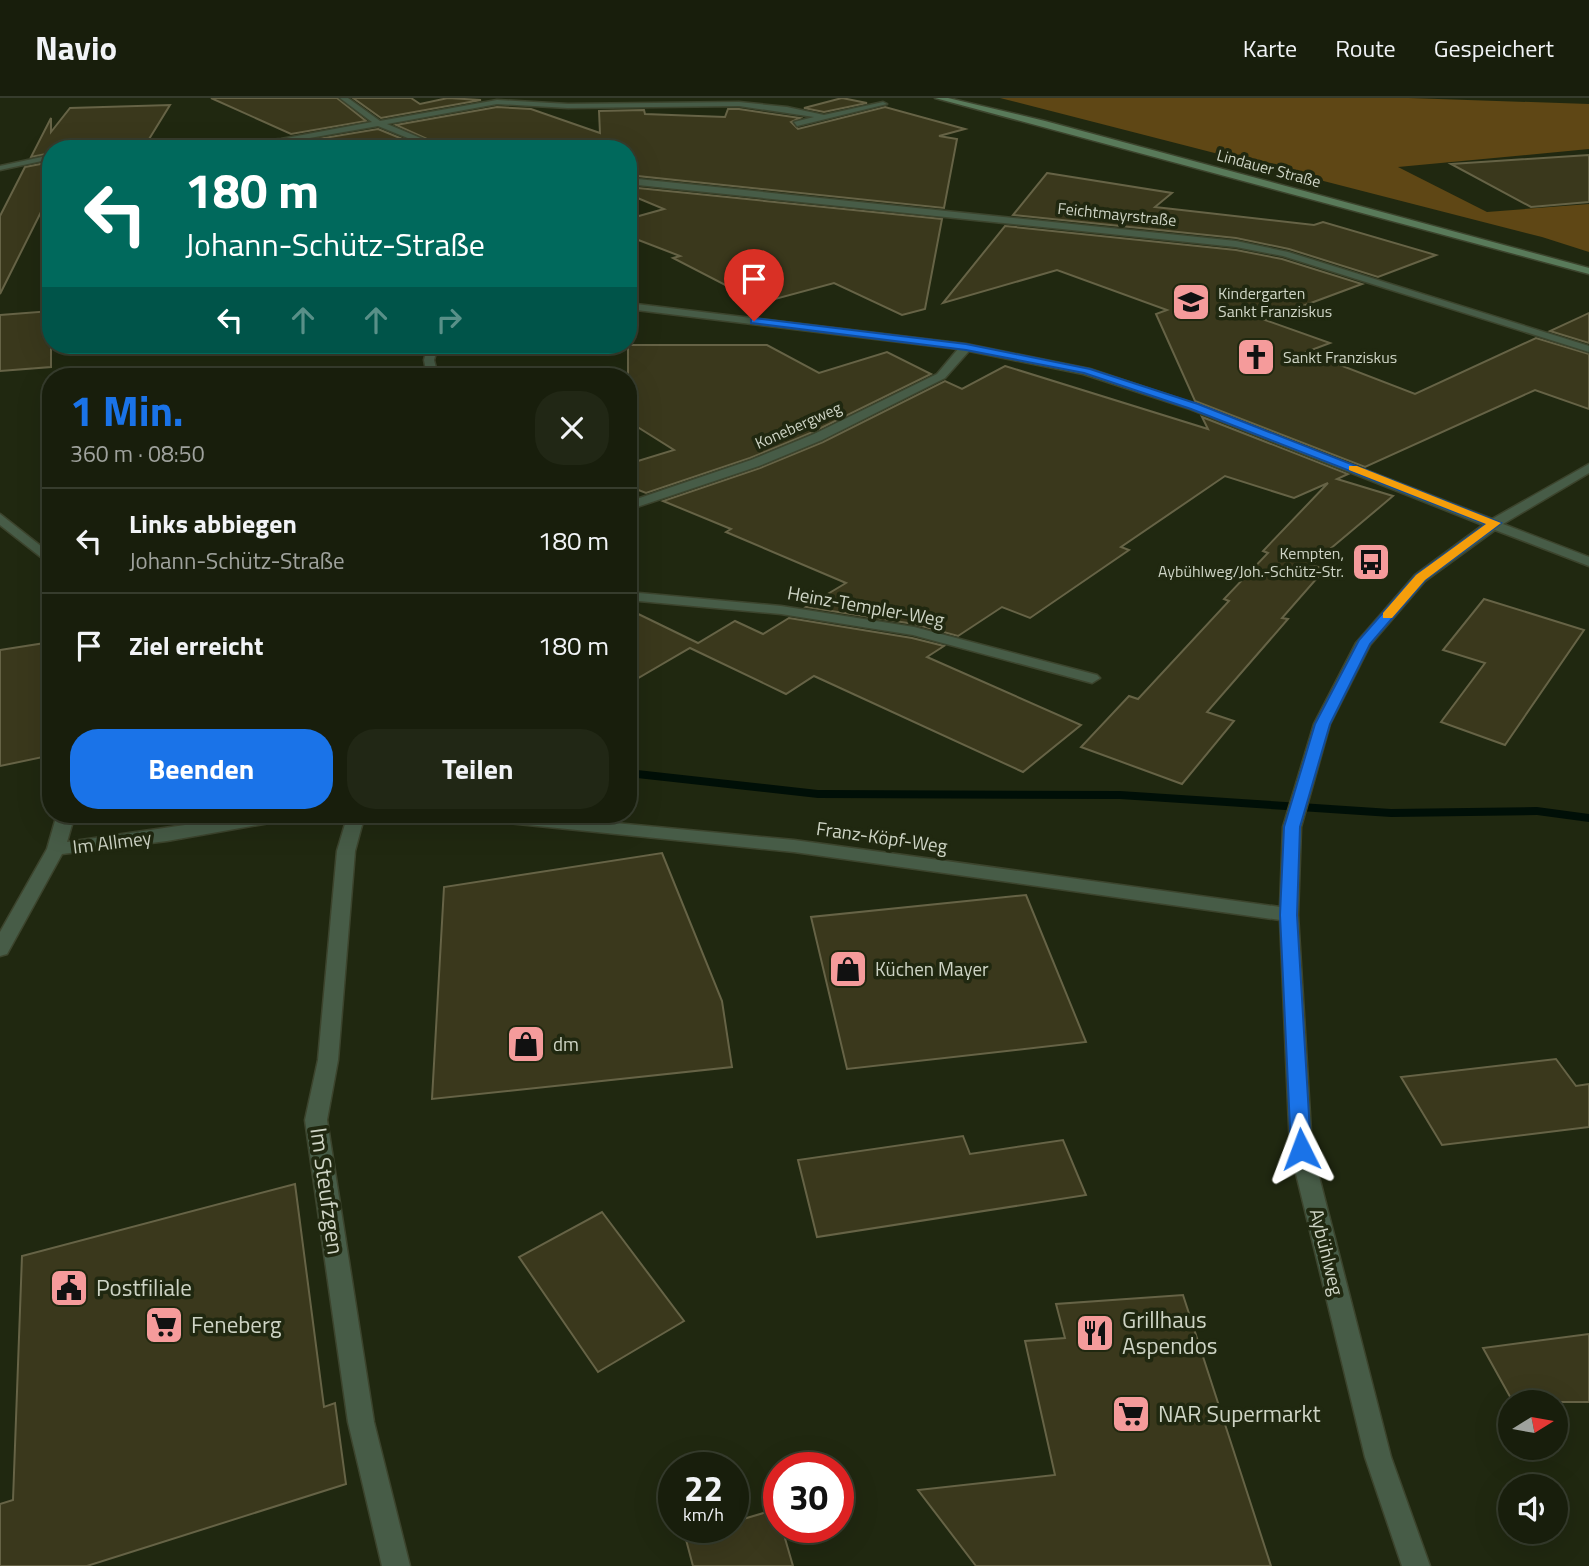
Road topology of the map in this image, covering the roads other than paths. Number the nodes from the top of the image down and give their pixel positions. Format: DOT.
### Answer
graph roads {
  1 [pos="344,98"];
  2 [pos="939,98"];
  3 [pos="883,104"];
  4 [pos="824,117"];
  5 [pos="380,124"];
  6 [pos="797,124"];
  7 [pos="287,140"];
  8 [pos="420,140"];
  9 [pos="42,159"];
  10 [pos="0,167"];
  11 [pos="637,182"];
  12 [pos="1589,271"];
  13 [pos="637,307"];
  14 [pos="966,347"];
  15 [pos="1589,349"];
  16 [pos="1589,468"];
  17 [pos="637,503"];
  18 [pos="0,518"];
  19 [pos="1495,523"];
  20 [pos="42,553"];
  21 [pos="1589,562"];
  22 [pos="637,597"];
  23 [pos="1092,678"];
  24 [pos="63,823"];
  25 [pos="231,823"];
  26 [pos="354,823"];
  27 [pos="560,823"];
  28 [pos="56,849"];
  29 [pos="1289,915"];
  30 [pos="0,949"];
  31 [pos="396,1566"];
  32 [pos="1416,1566"];
  1 -- 5 [label="street"];
  2 -- 12 [label="main road, Lindauer Straße"];
  3 -- 4 [label="street"];
  4 -- 5 [label="street"];
  4 -- 6 [label="street"];
  5 -- 7 [label="street"];
  5 -- 8 [label="street"];
  9 -- 10 [label="street"];
  11 -- 15 [label="street, Feichtmayrstraße"];
  13 -- 14 [label="street"];
  14 -- 17 [label="street, Konebergweg"];
  14 -- 19 [label="street"];
  16 -- 19 [label="street, Aybühlweg"];
  18 -- 20 [label="street"];
  19 -- 21 [label="street"];
  19 -- 29 [label="street, Aybühlweg"];
  22 -- 23 [label="street, Heinz-Templer-Weg"];
  24 -- 28 [label="street, Im Allmey"];
  25 -- 28 [label="street, Im Allmey"];
  26 -- 31 [label="street, Im Steufzgen"];
  27 -- 29 [label="street, Franz-Köpf-Weg"];
  28 -- 30 [label="street, Im Allmey"];
  29 -- 32 [label="street, Aybühlweg"];
}
